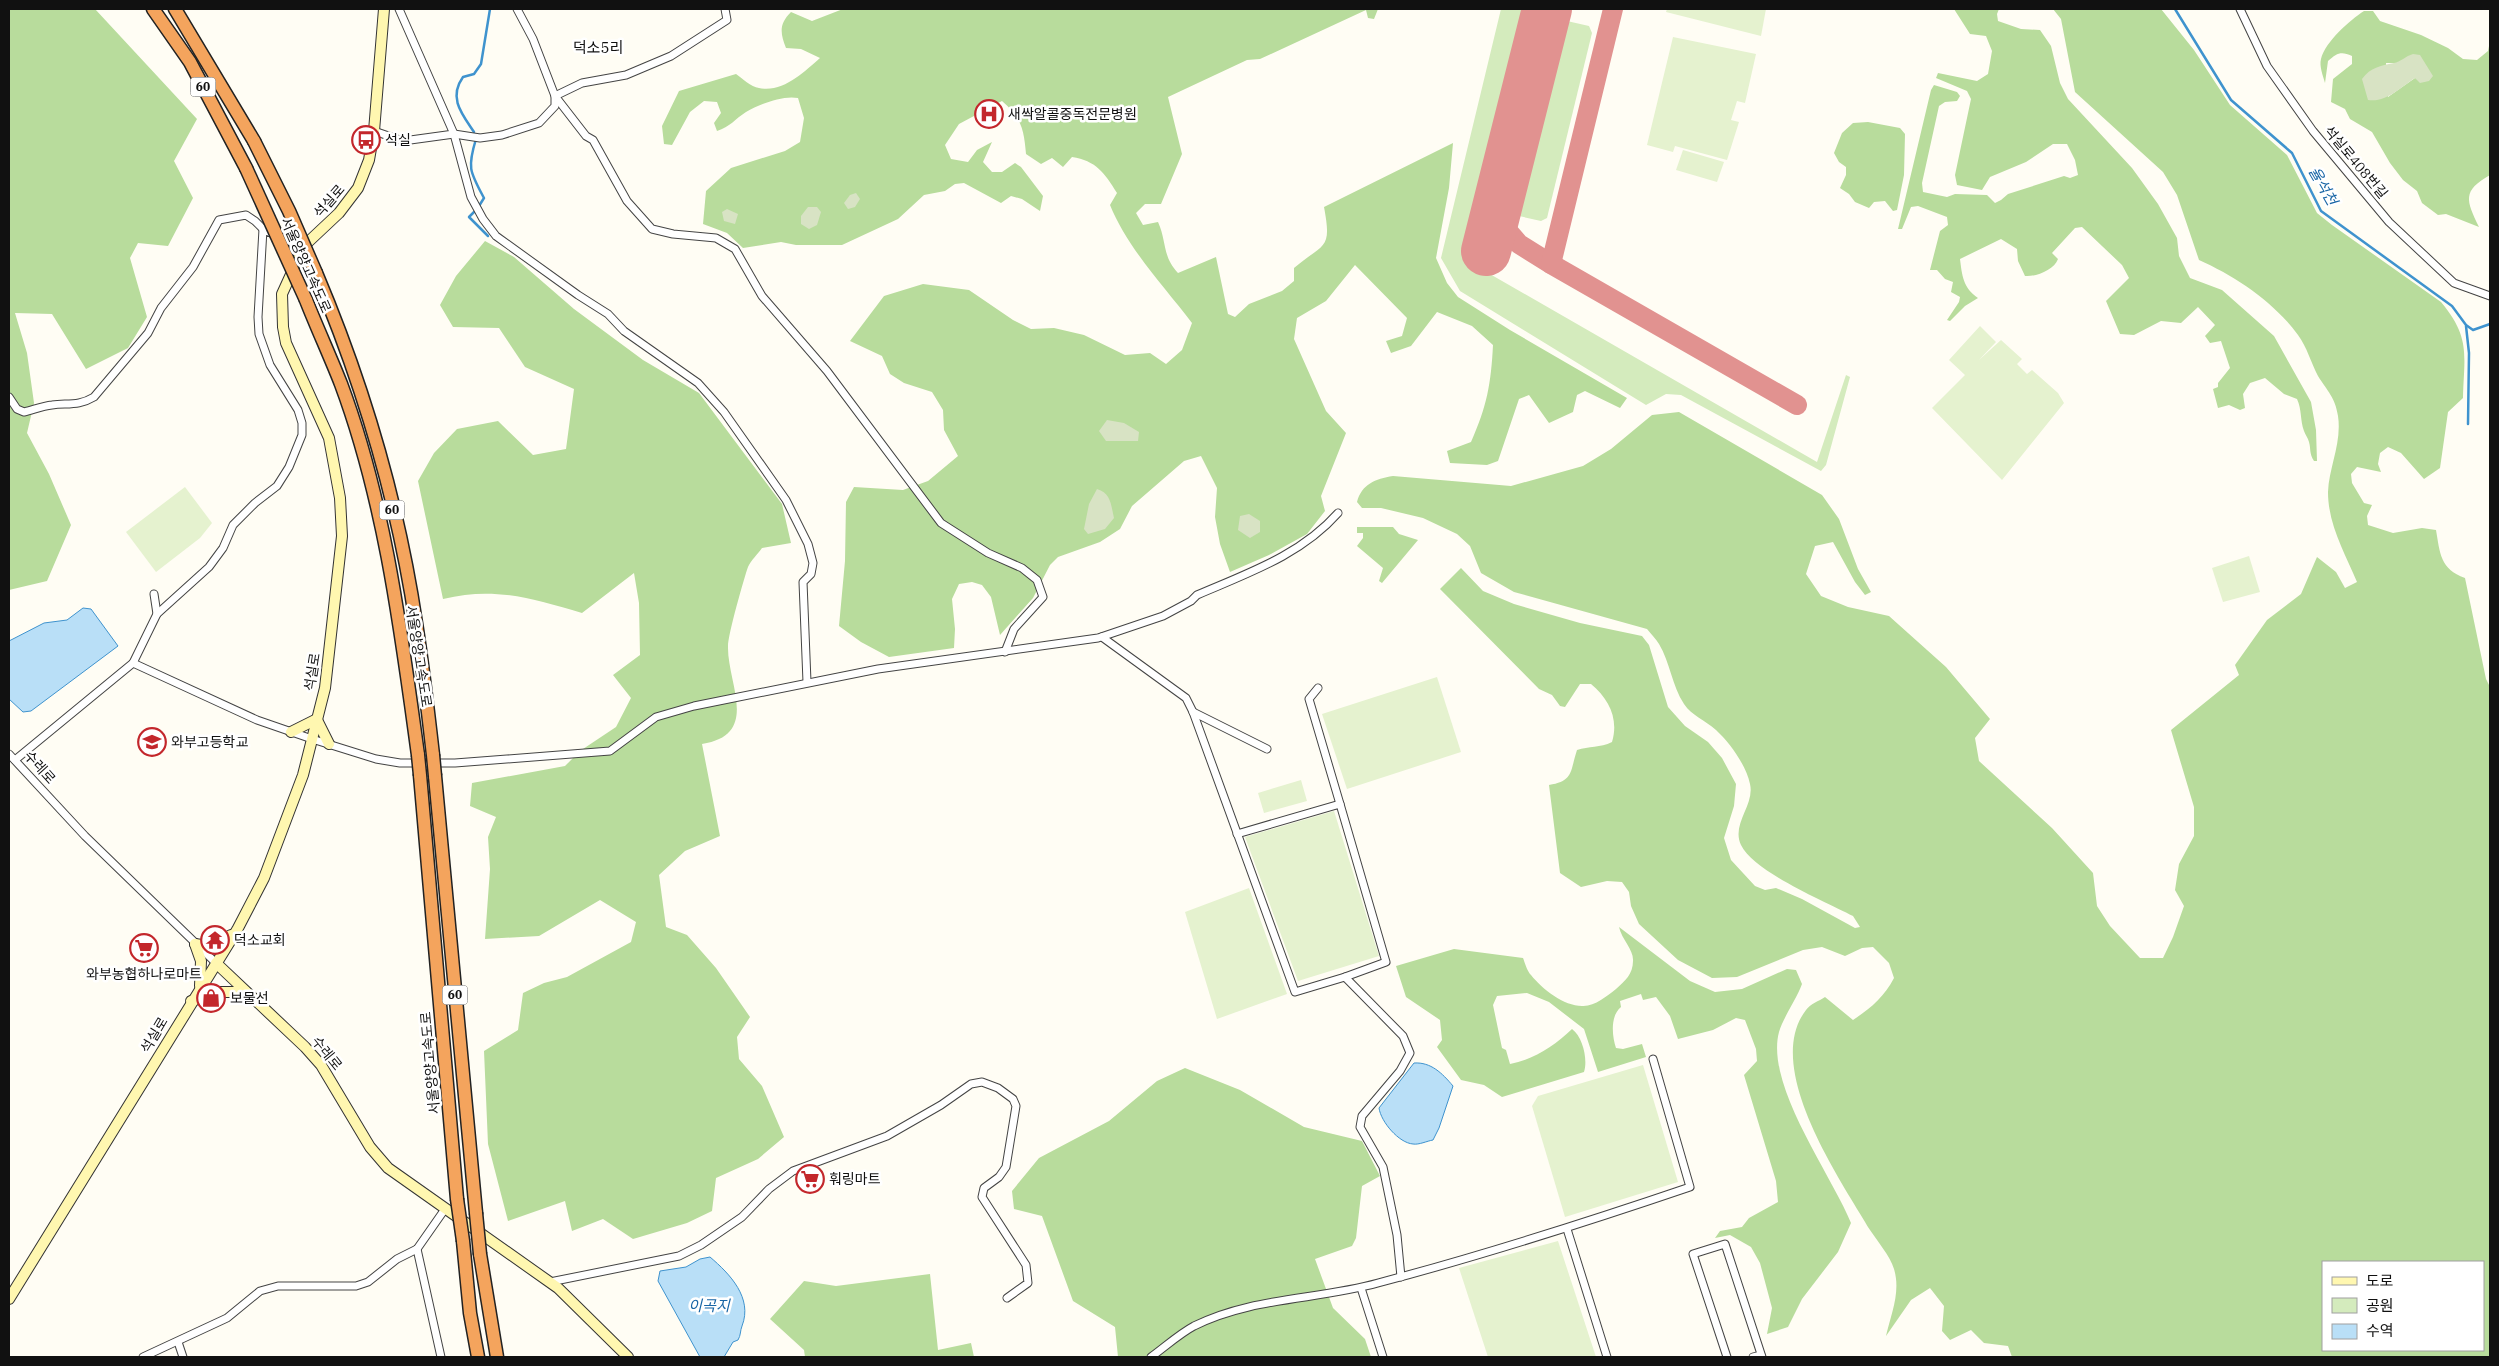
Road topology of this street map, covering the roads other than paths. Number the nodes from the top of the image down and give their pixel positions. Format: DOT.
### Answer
graph roads {
  1 [pos="153,9"];
  2 [pos="175,9"];
  3 [pos="384,9"];
  4 [pos="399,9"];
  5 [pos="517,9"];
  6 [pos="725,9"];
  7 [pos="2240,9"];
  8 [pos="555,96"];
  9 [pos="374,131"];
  10 [pos="454,134"];
  11 [pos="263,229"];
  12 [pos="298,259"];
  13 [pos="2490,296"];
  14 [pos="9,397"];
  15 [pos="1338,513"];
  16 [pos="154,594"];
  17 [pos="157,614"];
  18 [pos="1102,637"];
  19 [pos="1005,652"];
  20 [pos="133,663"];
  21 [pos="807,682"];
  22 [pos="1318,688"];
  23 [pos="1194,712"];
  24 [pos="317,719"];
  25 [pos="291,732"];
  26 [pos="312,739"];
  27 [pos="328,744"];
  28 [pos="1268,749"];
  29 [pos="9,754"];
  30 [pos="15,760"];
  31 [pos="1340,804"];
  32 [pos="1237,834"];
  33 [pos="237,930"];
  34 [pos="195,944"];
  35 [pos="216,963"];
  36 [pos="1345,977"];
  37 [pos="200,987"];
  38 [pos="246,992"];
  39 [pos="191,1001"];
  40 [pos="1653,1059"];
  41 [pos="445,1209"];
  42 [pos="1567,1229"];
  43 [pos="417,1249"];
  44 [pos="1400,1277"];
  45 [pos="550,1282"];
  46 [pos="1361,1288"];
  47 [pos="1007,1298"];
  48 [pos="9,1299"];
  49 [pos="178,1342"];
  50 [pos="1761,1356"];
  51 [pos="143,1357"];
  52 [pos="183,1357"];
  53 [pos="441,1357"];
  54 [pos="478,1357"];
  55 [pos="497,1357"];
  56 [pos="628,1357"];
  57 [pos="1151,1357"];
  58 [pos="1383,1357"];
  59 [pos="1607,1357"];
  60 [pos="1727,1357"];
  61 [pos="1753,1357"];
  1 -- 54 [label="highway, 서울양양고속도로 / 60, bridge"];
  2 -- 55 [label="highway, 서울양양고속도로 / 60, bridge"];
  3 -- 9 [label="main road, 석실로"];
  4 -- 10 [label="street"];
  5 -- 8 [label="street"];
  6 -- 8 [label="street"];
  7 -- 13 [label="street, 석실로408번길"];
  8 -- 10 [label="street"];
  8 -- 19 [label="street"];
  9 -- 10 [label="street"];
  9 -- 12 [label="main road, 석실로"];
  10 -- 21 [label="street"];
  11 -- 12 [label="street"];
  11 -- 14 [label="street"];
  11 -- 17 [label="street"];
  12 -- 24 [label="main road, 석실로"];
  15 -- 18 [label="street"];
  16 -- 17 [label="street"];
  17 -- 20 [label="street"];
  18 -- 19 [label="street"];
  18 -- 23 [label="street"];
  19 -- 21 [label="street"];
  20 -- 25 [label="street"];
  20 -- 30 [label="street"];
  21 -- 27 [label="street"];
  22 -- 31 [label="street"];
  23 -- 28 [label="street"];
  23 -- 32 [label="street"];
  24 -- 25 [label="main road"];
  24 -- 26 [label="main road, 석실로"];
  24 -- 27 [label="main road"];
  25 -- 26 [label="street"];
  26 -- 27 [label="street"];
  26 -- 33 [label="main road, 석실로"];
  29 -- 30 [label="street, 수레로"];
  30 -- 34 [label="street, 수레로"];
  31 -- 32 [label="street"];
  31 -- 36 [label="street"];
  32 -- 36 [label="street"];
  33 -- 34 [label="main road"];
  33 -- 35 [label="main road, 석실로"];
  34 -- 35 [label="street, 수레로"];
  34 -- 37 [label="main road"];
  35 -- 37 [label="main road, 석실로"];
  35 -- 38 [label="main road, 수레로"];
  36 -- 44 [label="street"];
  37 -- 39 [label="main road, 석실로"];
  38 -- 39 [label="main road"];
  38 -- 41 [label="main road, 수레로"];
  39 -- 48 [label="main road, 석실로"];
  40 -- 42 [label="street"];
  41 -- 43 [label="street"];
  41 -- 45 [label="main road, 수레로"];
  42 -- 44 [label="street"];
  42 -- 59 [label="street"];
  43 -- 49 [label="street"];
  43 -- 53 [label="street"];
  44 -- 46 [label="street"];
  45 -- 47 [label="street"];
  45 -- 56 [label="main road, 수레로"];
  46 -- 57 [label="street"];
  46 -- 58 [label="street"];
  49 -- 51 [label="street"];
  49 -- 52 [label="street"];
  50 -- 60 [label="street"];
  50 -- 61 [label="street"];
}
